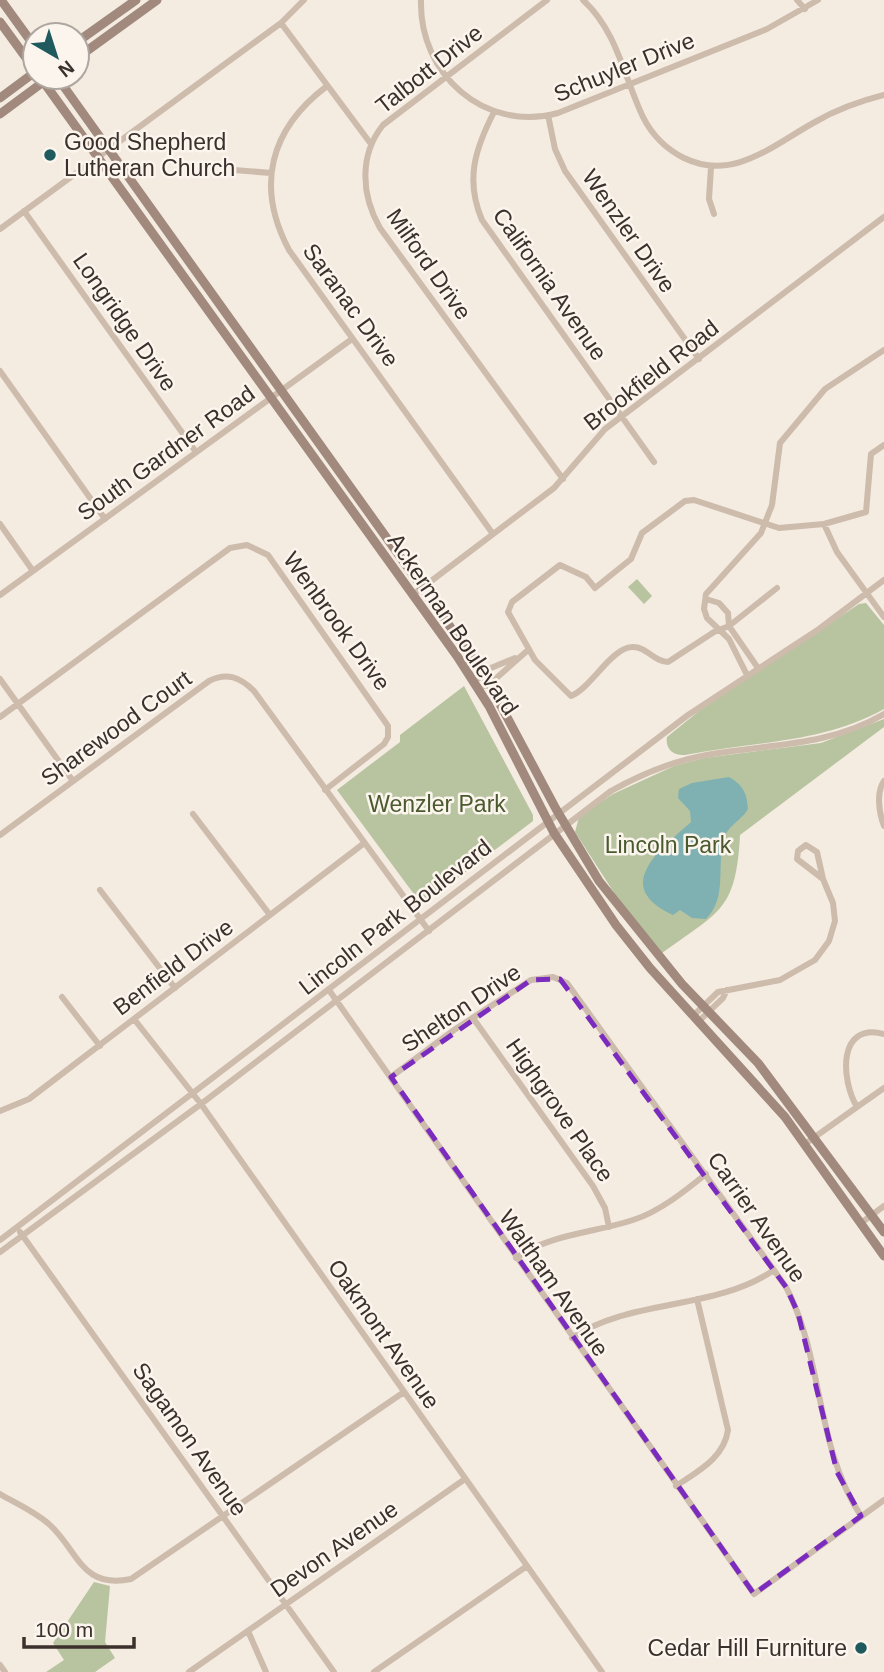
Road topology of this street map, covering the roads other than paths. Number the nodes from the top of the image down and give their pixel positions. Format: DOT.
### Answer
graph roads {
  1 [pos="1,0"];
  2 [pos="136,0"];
  3 [pos="157,0"];
  4 [pos="304,0"];
  5 [pos="421,0"];
  6 [pos="547,0"];
  7 [pos="583,0"];
  8 [pos="797,0"];
  9 [pos="818,0"];
  10 [pos="805,9"];
  11 [pos="0,23"];
  12 [pos="281,23"];
  13 [pos="21,28"];
  14 [pos="91,32"];
  15 [pos="91,48"];
  16 [pos="21,52"];
  17 [pos="445,76"];
  18 [pos="21,82"];
  19 [pos="630,84"];
  20 [pos="327,86"];
  21 [pos="30,91"];
  22 [pos="53,91"];
  23 [pos="67,91"];
  24 [pos="884,96"];
  25 [pos="0,98"];
  26 [pos="494,112"];
  27 [pos="0,114"];
  28 [pos="548,115"];
  29 [pos="370,144"];
  30 [pos="109,150"];
  31 [pos="99,158"];
  32 [pos="711,167"];
  33 [pos="234,170"];
  34 [pos="271,173"];
  35 [pos="24,211"];
  36 [pos="714,214"];
  37 [pos="884,218"];
  38 [pos="0,229"];
  39 [pos="352,339"];
  40 [pos="884,350"];
  41 [pos="699,359"];
  42 [pos="0,371"];
  43 [pos="282,390"];
  44 [pos="272,397"];
  45 [pos="622,417"];
  46 [pos="884,445"];
  47 [pos="196,452"];
  48 [pos="654,462"];
  49 [pos="563,479"];
  50 [pos="105,519"];
  51 [pos="0,524"];
  52 [pos="824,524"];
  53 [pos="765,526"];
  54 [pos="494,534"];
  55 [pos="33,570"];
  56 [pos="884,580"];
  57 [pos="424,587"];
  58 [pos="777,587"];
  59 [pos="414,594"];
  60 [pos="866,594"];
  61 [pos="0,595"];
  62 [pos="706,600"];
  63 [pos="884,617"];
  64 [pos="729,626"];
  65 [pos="720,629"];
  66 [pos="528,650"];
  67 [pos="517,658"];
  68 [pos="758,668"];
  69 [pos="747,675"];
  70 [pos="487,678"];
  71 [pos="0,679"];
  72 [pos="476,685"];
  73 [pos="18,704"];
  74 [pos="884,714"];
  75 [pos="0,717"];
  76 [pos="73,781"];
  77 [pos="884,781"];
  78 [pos="325,790"];
  79 [pos="193,814"];
  80 [pos="559,815"];
  81 [pos="549,822"];
  82 [pos="565,825"];
  83 [pos="884,826"];
  84 [pos="554,833"];
  85 [pos="0,835"];
  86 [pos="363,844"];
  87 [pos="823,879"];
  88 [pos="100,890"];
  89 [pos="270,915"];
  90 [pos="421,919"];
  91 [pos="429,931"];
  92 [pos="553,977"];
  93 [pos="175,988"];
  94 [pos="329,990"];
  95 [pos="62,997"];
  96 [pos="337,1001"];
  97 [pos="706,1009"];
  98 [pos="473,1018"];
  99 [pos="696,1018"];
  100 [pos="134,1019"];
  101 [pos="884,1034"];
  102 [pos="100,1045"];
  103 [pos="391,1077"];
  104 [pos="884,1088"];
  105 [pos="193,1094"];
  106 [pos="201,1104"];
  107 [pos="857,1107"];
  108 [pos="0,1111"];
  109 [pos="815,1137"];
  110 [pos="805,1144"];
  111 [pos="706,1174"];
  112 [pos="884,1206"];
  113 [pos="872,1215"];
  114 [pos="861,1223"];
  115 [pos="17,1227"];
  116 [pos="609,1227"];
  117 [pos="884,1231"];
  118 [pos="22,1234"];
  119 [pos="0,1240"];
  120 [pos="0,1252"];
  121 [pos="884,1256"];
  122 [pos="516,1258"];
  123 [pos="774,1270"];
  124 [pos="697,1299"];
  125 [pos="572,1338"];
  126 [pos="404,1392"];
  127 [pos="465,1479"];
  128 [pos="676,1486"];
  129 [pos="0,1494"];
  130 [pos="884,1500"];
  131 [pos="861,1516"];
  132 [pos="224,1517"];
  133 [pos="527,1566"];
  134 [pos="286,1604"];
  135 [pos="248,1631"];
  136 [pos="0,1665"];
  137 [pos="5,1672"];
  138 [pos="189,1672"];
  139 [pos="265,1672"];
  140 [pos="334,1672"];
  141 [pos="374,1672"];
  142 [pos="602,1672"];
  1 -- 13 [label="street"];
  2 -- 14 [label="street"];
  3 -- 15 [label="street"];
  4 -- 12 [label="street"];
  5 -- 17 [label="street, Schuyler Drive"];
  6 -- 17 [label="street, Talbott Drive"];
  7 -- 19 [label="street"];
  8 -- 10 [label="street"];
  9 -- 10 [label="street, Schuyler Drive"];
  10 -- 19 [label="street, Schuyler Drive"];
  11 -- 16 [label="street"];
  12 -- 20 [label="street"];
  12 -- 30 [label="street"];
  17 -- 26 [label="street, Schuyler Drive"];
  17 -- 29 [label="street, Talbott Drive"];
  18 -- 25 [label="street"];
  19 -- 28 [label="street, Schuyler Drive"];
  19 -- 32 [label="street"];
  20 -- 29 [label="street"];
  20 -- 34 [label="street, Saranac Drive"];
  21 -- 27 [label="street"];
  22 -- 31 [label="street, Ackerman Boulevard"];
  23 -- 30 [label="street, Ackerman Boulevard"];
  24 -- 32 [label="street"];
  26 -- 28 [label="street, Schuyler Drive"];
  26 -- 45 [label="street, California Avenue"];
  28 -- 41 [label="street, Wenzler Drive"];
  29 -- 49 [label="street, Milford Drive"];
  30 -- 31 [label="street"];
  30 -- 43 [label="street, Ackerman Boulevard"];
  31 -- 35 [label="street"];
  31 -- 44 [label="street, Ackerman Boulevard"];
  32 -- 36 [label="street"];
  33 -- 34 [label="street"];
  34 -- 39 [label="street, Saranac Drive"];
  35 -- 38 [label="street"];
  35 -- 47 [label="street, Longridge Drive"];
  37 -- 41 [label="street, Brookfield Road"];
  39 -- 43 [label="street, South Gardner Road"];
  39 -- 54 [label="street, Saranac Drive"];
  40 -- 53 [label="street"];
  41 -- 45 [label="street, Brookfield Road"];
  42 -- 50 [label="street"];
  43 -- 44 [label="street, South Gardner Road"];
  43 -- 57 [label="street, Ackerman Boulevard"];
  44 -- 47 [label="street, South Gardner Road"];
  44 -- 59 [label="street, Ackerman Boulevard"];
  45 -- 48 [label="street, California Avenue"];
  45 -- 49 [label="street, Brookfield Road"];
  46 -- 52 [label="street"];
  47 -- 50 [label="street, South Gardner Road"];
  49 -- 54 [label="street, Brookfield Road"];
  50 -- 55 [label="street, South Gardner Road"];
  51 -- 55 [label="street"];
  52 -- 53 [label="street"];
  52 -- 60 [label="street"];
  53 -- 62 [label="street"];
  53 -- 66 [label="street"];
  54 -- 57 [label="street, Brookfield Road"];
  55 -- 61 [label="street, South Gardner Road"];
  56 -- 60 [label="street, Lincoln Park Boulevard"];
  57 -- 59 [label="street, Brookfield Road"];
  57 -- 70 [label="street, Ackerman Boulevard"];
  58 -- 64 [label="street"];
  59 -- 72 [label="street, Ackerman Boulevard"];
  60 -- 63 [label="street"];
  60 -- 68 [label="street, Lincoln Park Boulevard"];
  62 -- 64 [label="street"];
  62 -- 65 [label="street"];
  64 -- 65 [label="street"];
  64 -- 68 [label="street"];
  65 -- 66 [label="street"];
  65 -- 69 [label="street"];
  66 -- 67 [label="street"];
  67 -- 70 [label="street"];
  67 -- 70 [label="street"];
  68 -- 69 [label="street, Lincoln Park Boulevard"];
  69 -- 80 [label="street, Lincoln Park Boulevard"];
  70 -- 72 [label="street"];
  70 -- 80 [label="street, Ackerman Boulevard"];
  71 -- 73 [label="street"];
  72 -- 81 [label="street, Ackerman Boulevard"];
  73 -- 75 [label="street, Wenbrook Drive"];
  73 -- 76 [label="street"];
  73 -- 78 [label="street, Wenbrook Drive"];
  74 -- 82 [label="street, Lincoln Park Boulevard"];
  76 -- 78 [label="street, Sharewood Court"];
  76 -- 85 [label="street, Sharewood Court"];
  77 -- 83 [label="street"];
  78 -- 86 [label="street, Sharewood Court"];
  79 -- 89 [label="street"];
  80 -- 81 [label="street, Lincoln Park Boulevard"];
  80 -- 82 [label="street, Ackerman Boulevard"];
  81 -- 84 [label="street, Ackerman Boulevard"];
  81 -- 90 [label="street, Lincoln Park Boulevard"];
  82 -- 84 [label="street, Lincoln Park Boulevard"];
  82 -- 97 [label="street, Ackerman Boulevard"];
  84 -- 91 [label="street, Lincoln Park Boulevard"];
  84 -- 99 [label="street, Ackerman Boulevard"];
  86 -- 89 [label="street, Benfield Drive"];
  86 -- 90 [label="street, Sharewood Court"];
  87 -- 87 [label="street"];
  87 -- 97 [label="street"];
  88 -- 93 [label="street"];
  89 -- 93 [label="street, Benfield Drive"];
  90 -- 91 [label="street, Sharewood Court"];
  90 -- 94 [label="street, Lincoln Park Boulevard"];
  91 -- 96 [label="street, Lincoln Park Boulevard"];
  92 -- 98 [label="street, Shelton Drive"];
  92 -- 111 [label="street, Carrier Avenue"];
  93 -- 100 [label="street, Benfield Drive"];
  94 -- 96 [label="street, Waltham Avenue"];
  94 -- 105 [label="street, Lincoln Park Boulevard"];
  95 -- 102 [label="street"];
  96 -- 103 [label="street, Waltham Avenue"];
  96 -- 106 [label="street, Lincoln Park Boulevard"];
  97 -- 99 [label="street"];
  97 -- 109 [label="street, Ackerman Boulevard"];
  98 -- 103 [label="street, Shelton Drive"];
  98 -- 116 [label="street, Highgrove Place"];
  99 -- 110 [label="street, Ackerman Boulevard"];
  100 -- 102 [label="street, Benfield Drive"];
  100 -- 105 [label="street, Oakmont Avenue"];
  101 -- 107 [label="street"];
  102 -- 108 [label="street, Benfield Drive"];
  103 -- 122 [label="street, Waltham Avenue"];
  104 -- 107 [label="street"];
  105 -- 106 [label="street, Oakmont Avenue"];
  105 -- 115 [label="street, Lincoln Park Boulevard"];
  106 -- 118 [label="street, Lincoln Park Boulevard"];
  106 -- 126 [label="street, Oakmont Avenue"];
  107 -- 109 [label="street"];
  109 -- 110 [label="street"];
  109 -- 113 [label="street, Ackerman Boulevard"];
  110 -- 114 [label="street, Ackerman Boulevard"];
  111 -- 116 [label="street"];
  111 -- 123 [label="street, Carrier Avenue"];
  112 -- 113 [label="street"];
  113 -- 114 [label="street"];
  113 -- 117 [label="street, Ackerman Boulevard"];
  114 -- 121 [label="street, Ackerman Boulevard"];
  115 -- 118 [label="street, Sagamon Avenue"];
  115 -- 119 [label="street, Lincoln Park Boulevard"];
  116 -- 122 [label="street"];
  118 -- 120 [label="street, Lincoln Park Boulevard"];
  118 -- 132 [label="street, Sagamon Avenue"];
  122 -- 125 [label="street, Waltham Avenue"];
  123 -- 124 [label="street"];
  123 -- 131 [label="street, Carrier Avenue"];
  124 -- 125 [label="street"];
  124 -- 128 [label="street"];
  125 -- 128 [label="street, Waltham Avenue"];
  126 -- 127 [label="street, Oakmont Avenue"];
  126 -- 132 [label="street"];
  127 -- 133 [label="street, Oakmont Avenue"];
  127 -- 134 [label="street, Devon Avenue"];
  128 -- 131 [label="street, Waltham Avenue"];
  129 -- 132 [label="street"];
  130 -- 131 [label="street"];
  132 -- 134 [label="street, Sagamon Avenue"];
  133 -- 141 [label="street"];
  133 -- 142 [label="street, Oakmont Avenue"];
  134 -- 135 [label="street, Devon Avenue"];
  134 -- 140 [label="street, Sagamon Avenue"];
  135 -- 138 [label="street, Devon Avenue"];
  135 -- 139 [label="street"];
  136 -- 137 [label="street"];
}
